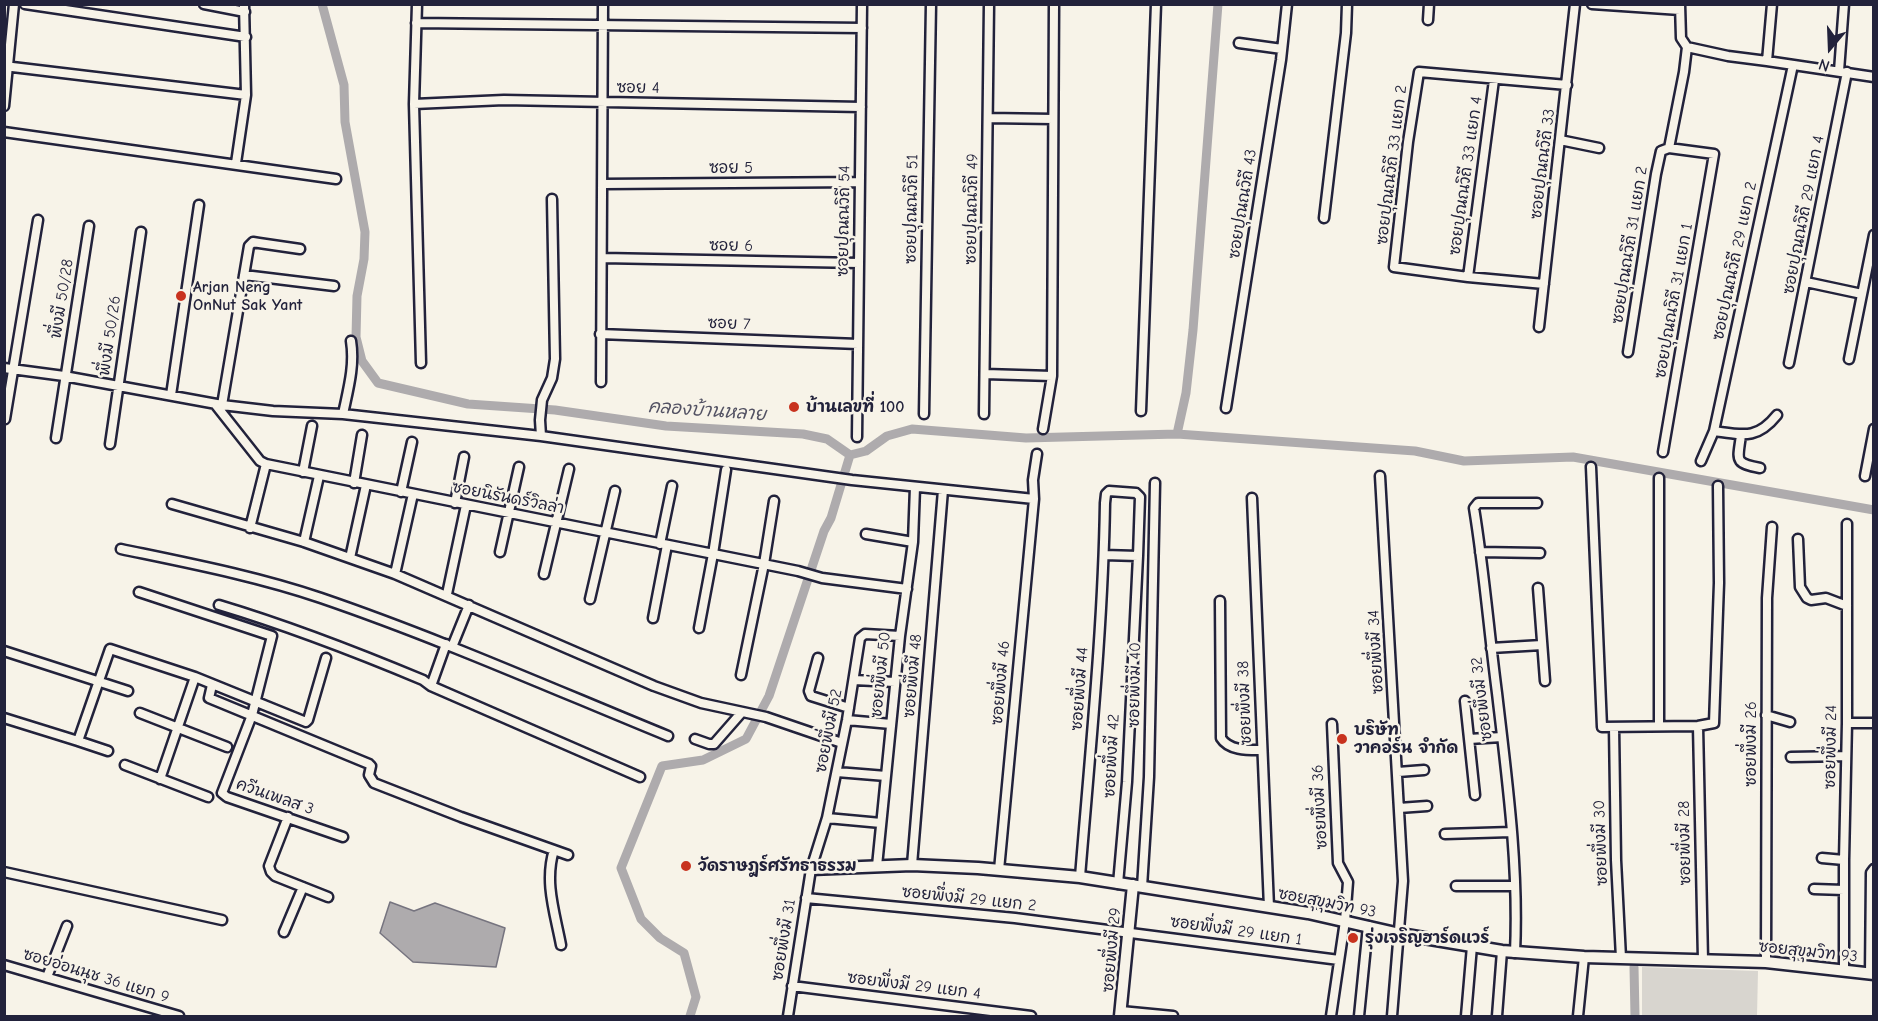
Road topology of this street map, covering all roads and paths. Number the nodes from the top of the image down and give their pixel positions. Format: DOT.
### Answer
graph roads {
  1 [pos="14,4"];
  2 [pos="25,4"];
  3 [pos="204,4"];
  4 [pos="417,4"];
  5 [pos="603,4"];
  6 [pos="862,4"];
  7 [pos="931,4"];
  8 [pos="989,4"];
  9 [pos="1054,4"];
  10 [pos="1156,4"];
  11 [pos="1287,4"];
  12 [pos="1347,4"];
  13 [pos="1429,4"];
  14 [pos="1575,4"];
  15 [pos="1592,4"];
  16 [pos="1772,4"];
  17 [pos="1844,4"];
  18 [pos="1680,7"];
  19 [pos="245,8"];
  20 [pos="1428,20"];
  21 [pos="417,23"];
  22 [pos="602,25"];
  23 [pos="862,28"];
  24 [pos="246,37"];
  25 [pos="1239,43"];
  26 [pos="1686,47"];
  27 [pos="1282,49"];
  28 [pos="1767,61"];
  29 [pos="1793,65"];
  30 [pos="6,66"];
  31 [pos="1843,72"];
  32 [pos="1874,77"];
  33 [pos="1494,80"];
  34 [pos="1567,85"];
  35 [pos="246,95"];
  36 [pos="602,102"];
  37 [pos="414,104"];
  38 [pos="4,106"];
  39 [pos="861,107"];
  40 [pos="988,118"];
  41 [pos="1053,119"];
  42 [pos="4,132"];
  43 [pos="1560,140"];
  44 [pos="1599,148"];
  45 [pos="1669,148"];
  46 [pos="236,163"];
  47 [pos="336,179"];
  48 [pos="860,182"];
  49 [pos="603,184"];
  50 [pos="552,199"];
  51 [pos="198,206"];
  52 [pos="1324,218"];
  53 [pos="38,220"];
  54 [pos="89,226"];
  55 [pos="141,232"];
  56 [pos="1874,235"];
  57 [pos="300,249"];
  58 [pos="603,258"];
  59 [pos="859,263"];
  60 [pos="1394,267"];
  61 [pos="244,275"];
  62 [pos="1468,277"];
  63 [pos="1806,282"];
  64 [pos="1544,284"];
  65 [pos="334,286"];
  66 [pos="1862,294"];
  67 [pos="1539,327"];
  68 [pos="600,334"];
  69 [pos="351,341"];
  70 [pos="858,344"];
  71 [pos="1628,352"];
  72 [pos="1849,359"];
  73 [pos="422,363"];
  74 [pos="1789,363"];
  75 [pos="9,369"];
  76 [pos="985,374"];
  77 [pos="64,376"];
  78 [pos="1052,376"];
  79 [pos="601,382"];
  80 [pos="118,387"];
  81 [pos="171,395"];
  82 [pos="218,404"];
  83 [pos="1226,408"];
  84 [pos="1141,411"];
  85 [pos="343,414"];
  86 [pos="924,414"];
  87 [pos="984,414"];
  88 [pos="1777,415"];
  89 [pos="5,419"];
  90 [pos="312,426"];
  91 [pos="1043,429"];
  92 [pos="1874,429"];
  93 [pos="1714,431"];
  94 [pos="362,435"];
  95 [pos="1741,435"];
  96 [pos="542,436"];
  97 [pos="857,437"];
  98 [pos="56,438"];
  99 [pos="412,442"];
  100 [pos="110,444"];
  101 [pos="1872,445"];
  102 [pos="1663,452"];
  103 [pos="1037,454"];
  104 [pos="464,457"];
  105 [pos="1701,461"];
  106 [pos="266,464"];
  107 [pos="519,467"];
  108 [pos="1591,467"];
  109 [pos="1760,468"];
  110 [pos="569,469"];
  111 [pos="726,470"];
  112 [pos="303,472"];
  113 [pos="319,476"];
  114 [pos="1380,476"];
  115 [pos="1865,476"];
  116 [pos="1659,478"];
  117 [pos="354,483"];
  118 [pos="1155,483"];
  119 [pos="366,485"];
  120 [pos="672,486"];
  121 [pos="1718,486"];
  122 [pos="915,487"];
  123 [pos="944,490"];
  124 [pos="615,491"];
  125 [pos="401,492"];
  126 [pos="413,494"];
  127 [pos="1252,498"];
  128 [pos="1034,500"];
  129 [pos="774,501"];
  130 [pos="1105,502"];
  131 [pos="455,503"];
  132 [pos="1537,503"];
  133 [pos="172,504"];
  134 [pos="466,505"];
  135 [pos="509,513"];
  136 [pos="557,523"];
  137 [pos="1847,524"];
  138 [pos="1772,527"];
  139 [pos="250,528"];
  140 [pos="606,533"];
  141 [pos="866,534"];
  142 [pos="1798,539"];
  143 [pos="304,542"];
  144 [pos="913,542"];
  145 [pos="664,544"];
  146 [pos="121,549"];
  147 [pos="500,552"];
  148 [pos="1480,552"];
  149 [pos="1540,552"];
  150 [pos="713,554"];
  151 [pos="1104,555"];
  152 [pos="1138,556"];
  153 [pos="350,558"];
  154 [pos="764,564"];
  155 [pos="395,574"];
  156 [pos="544,574"];
  157 [pos="1539,588"];
  158 [pos="907,589"];
  159 [pos="139,592"];
  160 [pos="447,594"];
  161 [pos="590,599"];
  162 [pos="1220,601"];
  163 [pos="219,605"];
  164 [pos="469,605"];
  165 [pos="1847,606"];
  166 [pos="653,618"];
  167 [pos="699,628"];
  168 [pos="900,636"];
  169 [pos="1542,645"];
  170 [pos="449,646"];
  171 [pos="1491,648"];
  172 [pos="4,651"];
  173 [pos="326,658"];
  174 [pos="818,658"];
  175 [pos="741,675"];
  176 [pos="195,677"];
  177 [pos="854,680"];
  178 [pos="1545,681"];
  179 [pos="895,682"];
  180 [pos="98,683"];
  181 [pos="212,686"];
  182 [pos="431,686"];
  183 [pos="128,691"];
  184 [pos="256,701"];
  185 [pos="1465,701"];
  186 [pos="849,708"];
  187 [pos="742,712"];
  188 [pos="140,713"];
  189 [pos="252,715"];
  190 [pos="1766,715"];
  191 [pos="4,718"];
  192 [pos="847,720"];
  193 [pos="1790,722"];
  194 [pos="1848,723"];
  195 [pos="1874,723"];
  196 [pos="891,724"];
  197 [pos="1332,724"];
  198 [pos="1659,726"];
  199 [pos="1698,726"];
  200 [pos="1614,727"];
  201 [pos="177,728"];
  202 [pos="668,736"];
  203 [pos="1502,737"];
  204 [pos="695,739"];
  205 [pos="1469,739"];
  206 [pos="78,741"];
  207 [pos="842,743"];
  208 [pos="226,747"];
  209 [pos="1262,750"];
  210 [pos="108,751"];
  211 [pos="1846,756"];
  212 [pos="1791,757"];
  213 [pos="125,765"];
  214 [pos="1424,771"];
  215 [pos="837,772"];
  216 [pos="1398,772"];
  217 [pos="886,776"];
  218 [pos="640,777"];
  219 [pos="160,780"];
  220 [pos="1475,795"];
  221 [pos="208,797"];
  222 [pos="1427,806"];
  223 [pos="1399,808"];
  224 [pos="288,817"];
  225 [pos="827,818"];
  226 [pos="881,823"];
  227 [pos="1511,832"];
  228 [pos="1445,834"];
  229 [pos="343,837"];
  230 [pos="554,850"];
  231 [pos="568,855"];
  232 [pos="1822,858"];
  233 [pos="1844,860"];
  234 [pos="912,865"];
  235 [pos="877,866"];
  236 [pos="811,869"];
  237 [pos="1874,869"];
  238 [pos="999,870"];
  239 [pos="4,872"];
  240 [pos="1080,878"];
  241 [pos="1118,884"];
  242 [pos="1138,886"];
  243 [pos="1456,886"];
  244 [pos="1515,886"];
  245 [pos="303,887"];
  246 [pos="1815,889"];
  247 [pos="1844,890"];
  248 [pos="328,897"];
  249 [pos="806,898"];
  250 [pos="1269,907"];
  251 [pos="222,920"];
  252 [pos="1345,921"];
  253 [pos="67,926"];
  254 [pos="1368,926"];
  255 [pos="284,932"];
  256 [pos="1128,932"];
  257 [pos="1400,933"];
  258 [pos="561,945"];
  259 [pos="1472,946"];
  260 [pos="1502,951"];
  261 [pos="1515,953"];
  262 [pos="1584,957"];
  263 [pos="1621,958"];
  264 [pos="1339,960"];
  265 [pos="1703,960"];
  266 [pos="1766,962"];
  267 [pos="4,965"];
  268 [pos="1844,971"];
  269 [pos="1872,974"];
  270 [pos="48,977"];
  271 [pos="792,986"];
  272 [pos="1121,1014"];
  273 [pos="179,1017"];
  274 [pos="788,1017"];
  275 [pos="1032,1017"];
  276 [pos="1173,1017"];
  277 [pos="1331,1017"];
  278 [pos="1359,1017"];
  279 [pos="1392,1017"];
  280 [pos="1466,1017"];
  281 [pos="1497,1017"];
  282 [pos="1578,1017"];
  1 -- 30 [label="street"];
  2 -- 24 [label="street"];
  3 -- 19 [label="street"];
  4 -- 21 [label="street"];
  5 -- 22 [label="street"];
  6 -- 23 [label="street, ซอยปุณณวิถี 54"];
  7 -- 86 [label="street, ซอยปุณณวิถี 51"];
  8 -- 40 [label="street, ซอยปุณณวิถี 49"];
  9 -- 41 [label="street"];
  10 -- 84 [label="street"];
  11 -- 27 [label="street, ซอยปุณณวิถี 43"];
  12 -- 52 [label="street"];
  13 -- 20 [label="street"];
  14 -- 34 [label="street, ซอยปุณณวิถี 33"];
  15 -- 18 [label="street"];
  16 -- 28 [label="street"];
  17 -- 31 [label="street, ซอยปุณณวิถี 29 แยก 4"];
  18 -- 26 [label="street"];
  19 -- 24 [label="street"];
  21 -- 22 [label="street"];
  21 -- 37 [label="street"];
  22 -- 23 [label="street"];
  22 -- 36 [label="street"];
  23 -- 39 [label="street, ซอยปุณณวิถี 54"];
  24 -- 35 [label="street"];
  25 -- 27 [label="street"];
  26 -- 28 [label="street"];
  26 -- 45 [label="street"];
  27 -- 83 [label="street, ซอยปุณณวิถี 43"];
  28 -- 29 [label="street"];
  29 -- 31 [label="street"];
  29 -- 93 [label="street, ซอยปุณณวิถี 29 แยก 2"];
  30 -- 35 [label="street"];
  30 -- 38 [label="street"];
  31 -- 32 [label="street"];
  31 -- 63 [label="street, ซอยปุณณวิถี 29 แยก 4"];
  33 -- 34 [label="street, ซอยปุณณวิถี 33 แยก 2"];
  33 -- 60 [label="street, ซอยปุณณวิถี 33 แยก 2"];
  33 -- 62 [label="street, ซอยปุณณวิถี 33 แยก 4"];
  34 -- 43 [label="street, ซอยปุณณวิถี 33"];
  35 -- 46 [label="street"];
  36 -- 37 [label="street, ซอย 4"];
  36 -- 39 [label="street, ซอย 4"];
  36 -- 49 [label="street"];
  37 -- 73 [label="street"];
  39 -- 48 [label="street, ซอยปุณณวิถี 54"];
  40 -- 41 [label="street"];
  40 -- 76 [label="street, ซอยปุณณวิถี 49"];
  41 -- 78 [label="street"];
  42 -- 46 [label="street"];
  43 -- 44 [label="street"];
  43 -- 64 [label="street, ซอยปุณณวิถี 33"];
  45 -- 71 [label="street, ซอยปุณณวิถี 31 แยก 2"];
  45 -- 102 [label="street, ซอยปุณณวิถี 31 แยก 1"];
  46 -- 47 [label="street"];
  48 -- 49 [label="street, ซอย 5"];
  48 -- 59 [label="street, ซอยปุณณวิถี 54"];
  49 -- 58 [label="street"];
  50 -- 96 [label="street"];
  51 -- 81 [label="street"];
  53 -- 75 [label="street"];
  54 -- 77 [label="street, พึ่งมี 50/28"];
  55 -- 80 [label="street, พึ่งมี 50/26"];
  56 -- 66 [label="street"];
  57 -- 61 [label="street"];
  58 -- 59 [label="street, ซอย 6"];
  58 -- 68 [label="street"];
  59 -- 70 [label="street, ซอยปุณณวิถี 54"];
  60 -- 62 [label="street, ซอยปุณณวิถี 33 แยก 4"];
  61 -- 65 [label="street"];
  61 -- 82 [label="street"];
  62 -- 64 [label="street, ซอยปุณณวิถี 33 แยก 4"];
  63 -- 66 [label="street"];
  63 -- 74 [label="street, ซอยปุณณวิถี 29 แยก 4"];
  64 -- 67 [label="street, ซอยปุณณวิถี 33"];
  66 -- 72 [label="street"];
  68 -- 70 [label="street, ซอย 7"];
  68 -- 79 [label="street"];
  69 -- 85 [label="street"];
  70 -- 97 [label="street, ซอยปุณณวิถี 54"];
  75 -- 77 [label="street"];
  75 -- 89 [label="street"];
  76 -- 78 [label="street"];
  76 -- 87 [label="street, ซอยปุณณวิถี 49"];
  77 -- 80 [label="street"];
  77 -- 98 [label="street, พึ่งมี 50/28"];
  78 -- 91 [label="street"];
  80 -- 81 [label="street"];
  80 -- 100 [label="street, พึ่งมี 50/26"];
  81 -- 82 [label="street"];
  82 -- 85 [label="street"];
  82 -- 106 [label="street"];
  85 -- 96 [label="street"];
  88 -- 95 [label="street"];
  90 -- 112 [label="street"];
  92 -- 101 [label="street"];
  93 -- 95 [label="street"];
  93 -- 105 [label="street, ซอยปุณณวิถี 29 แยก 2"];
  94 -- 117 [label="street"];
  95 -- 109 [label="street"];
  96 -- 122 [label="street"];
  99 -- 125 [label="street"];
  101 -- 115 [label="street"];
  103 -- 128 [label="street, ซอยพึ่งมี 46"];
  104 -- 131 [label="street"];
  106 -- 112 [label="street, ซอยนิรันดร์วิลล่า"];
  106 -- 139 [label="street"];
  107 -- 135 [label="street"];
  108 -- 200 [label="street"];
  110 -- 136 [label="street"];
  111 -- 150 [label="street"];
  112 -- 113 [label="street, ซอยนิรันดร์วิลล่า"];
  113 -- 117 [label="street, ซอยนิรันดร์วิลล่า"];
  113 -- 143 [label="street"];
  114 -- 216 [label="street, ซอยพึ่งมี 34"];
  116 -- 198 [label="street"];
  117 -- 119 [label="street, ซอยนิรันดร์วิลล่า"];
  118 -- 242 [label="street, ซอยพึ่งมี 40"];
  119 -- 125 [label="street, ซอยนิรันดร์วิลล่า"];
  119 -- 153 [label="street"];
  120 -- 145 [label="street"];
  121 -- 199 [label="street"];
  122 -- 123 [label="street"];
  122 -- 144 [label="street, ซอยพึ่งมี 50"];
  123 -- 128 [label="street"];
  123 -- 234 [label="street, ซอยพึ่งมี 48"];
  124 -- 140 [label="street"];
  125 -- 126 [label="street, ซอยนิรันดร์วิลล่า"];
  126 -- 131 [label="street, ซอยนิรันดร์วิลล่า"];
  126 -- 155 [label="street"];
  127 -- 209 [label="street, ซอยพึ่งมี 38"];
  128 -- 238 [label="street, ซอยพึ่งมี 46"];
  129 -- 154 [label="street"];
  130 -- 151 [label="street, ซอยพึ่งมี 44"];
  130 -- 152 [label="street, ซอยพึ่งมี 42"];
  131 -- 134 [label="street, ซอยนิรันดร์วิลล่า"];
  132 -- 148 [label="street, ซอยพึ่งมี 32"];
  133 -- 139 [label="street"];
  134 -- 135 [label="street, ซอยนิรันดร์วิลล่า"];
  134 -- 160 [label="street"];
  135 -- 136 [label="street, ซอยนิรันดร์วิลล่า"];
  135 -- 147 [label="street"];
  136 -- 140 [label="street, ซอยนิรันดร์วิลล่า"];
  136 -- 156 [label="street"];
  137 -- 165 [label="street, ซอยพึ่งมี 24"];
  138 -- 190 [label="street, ซอยพึ่งมี 26"];
  139 -- 143 [label="street"];
  140 -- 145 [label="street, ซอยนิรันดร์วิลล่า"];
  140 -- 161 [label="street"];
  141 -- 144 [label="street"];
  142 -- 165 [label="street"];
  143 -- 153 [label="street"];
  144 -- 158 [label="street, ซอยพึ่งมี 50"];
  145 -- 150 [label="street, ซอยนิรันดร์วิลล่า"];
  145 -- 166 [label="street"];
  146 -- 170 [label="street"];
  148 -- 149 [label="street"];
  148 -- 171 [label="street, ซอยพึ่งมี 32"];
  150 -- 154 [label="street, ซอยนิรันดร์วิลล่า"];
  150 -- 167 [label="street"];
  151 -- 152 [label="street"];
  151 -- 240 [label="street, ซอยพึ่งมี 44"];
  152 -- 241 [label="street, ซอยพึ่งมี 42"];
  153 -- 155 [label="street"];
  154 -- 158 [label="street, ซอยนิรันดร์วิลล่า"];
  154 -- 175 [label="street"];
  155 -- 160 [label="street"];
  157 -- 169 [label="street"];
  158 -- 168 [label="street, ซอยพึ่งมี 50"];
  159 -- 184 [label="street, ควีนเพลส 3"];
  160 -- 164 [label="street"];
  162 -- 209 [label="street"];
  163 -- 182 [label="street"];
  164 -- 170 [label="street"];
  164 -- 187 [label="street"];
  165 -- 194 [label="street, ซอยพึ่งมี 24"];
  168 -- 177 [label="street, ซอยพึ่งมี 52"];
  168 -- 179 [label="street, ซอยพึ่งมี 50"];
  169 -- 171 [label="street"];
  169 -- 178 [label="street"];
  170 -- 182 [label="street"];
  170 -- 202 [label="street"];
  171 -- 203 [label="street, ซอยพึ่งมี 32"];
  172 -- 180 [label="street"];
  173 -- 184 [label="street"];
  174 -- 186 [label="street"];
  176 -- 180 [label="street"];
  176 -- 181 [label="street"];
  176 -- 201 [label="street"];
  177 -- 179 [label="street"];
  177 -- 186 [label="street, ซอยพึ่งมี 52"];
  179 -- 196 [label="street, ซอยพึ่งมี 50"];
  180 -- 183 [label="street"];
  180 -- 206 [label="street"];
  181 -- 184 [label="street"];
  181 -- 189 [label="street"];
  182 -- 218 [label="street"];
  184 -- 189 [label="street, ควีนเพลส 3"];
  185 -- 205 [label="street"];
  186 -- 192 [label="street, ซอยพึ่งมี 52"];
  187 -- 204 [label="street"];
  187 -- 207 [label="street"];
  188 -- 201 [label="street"];
  189 -- 224 [label="street, ควีนเพลส 3"];
  189 -- 230 [label="street"];
  190 -- 193 [label="street"];
  190 -- 266 [label="street, ซอยพึ่งมี 26"];
  191 -- 206 [label="street"];
  192 -- 196 [label="street"];
  192 -- 207 [label="street, ซอยพึ่งมี 52"];
  194 -- 195 [label="street"];
  194 -- 211 [label="street, ซอยพึ่งมี 24"];
  196 -- 217 [label="street, ซอยพึ่งมี 50"];
  197 -- 252 [label="street, ซอยพึ่งมี 36"];
  198 -- 199 [label="street"];
  198 -- 200 [label="street"];
  199 -- 265 [label="street, ซอยพึ่งมี 28"];
  200 -- 263 [label="street, ซอยพึ่งมี 30"];
  201 -- 208 [label="street"];
  201 -- 219 [label="street"];
  203 -- 205 [label="street"];
  203 -- 227 [label="street, ซอยพึ่งมี 32"];
  205 -- 220 [label="street"];
  206 -- 210 [label="street"];
  207 -- 215 [label="street, ซอยพึ่งมี 52"];
  209 -- 250 [label="street, ซอยพึ่งมี 38"];
  211 -- 212 [label="street"];
  211 -- 233 [label="street, ซอยพึ่งมี 24"];
  213 -- 219 [label="street"];
  214 -- 216 [label="street"];
  215 -- 217 [label="street"];
  215 -- 225 [label="street, ซอยพึ่งมี 52"];
  216 -- 223 [label="street, ซอยพึ่งมี 34"];
  217 -- 226 [label="street, ซอยพึ่งมี 50"];
  219 -- 221 [label="street"];
  222 -- 223 [label="street"];
  223 -- 257 [label="street, ซอยพึ่งมี 34"];
  224 -- 229 [label="street, ควีนเพลส 3"];
  224 -- 245 [label="street"];
  225 -- 226 [label="street"];
  225 -- 236 [label="street, ซอยพึ่งมี 52"];
  226 -- 235 [label="street, ซอยพึ่งมี 50"];
  227 -- 228 [label="street"];
  227 -- 244 [label="street, ซอยพึ่งมี 32"];
  230 -- 231 [label="street"];
  230 -- 258 [label="street"];
  232 -- 233 [label="street"];
  233 -- 247 [label="street, ซอยพึ่งมี 24"];
  234 -- 235 [label="street, ซอยสุขุมวิท 93"];
  234 -- 238 [label="street, ซอยสุขุมวิท 93"];
  235 -- 236 [label="street, ซอยสุขุมวิท 93"];
  236 -- 249 [label="street, ซอยพึ่งมี 31"];
  237 -- 269 [label="street"];
  238 -- 240 [label="street, ซอยสุขุมวิท 93"];
  239 -- 251 [label="street"];
  240 -- 241 [label="street, ซอยสุขุมวิท 93"];
  241 -- 242 [label="street, ซอยสุขุมวิท 93"];
  242 -- 250 [label="street, ซอยสุขุมวิท 93"];
  242 -- 256 [label="street, ซอยพึ่งมี 29"];
  243 -- 244 [label="street"];
  244 -- 261 [label="street, ซอยพึ่งมี 32"];
  245 -- 248 [label="street"];
  245 -- 255 [label="street"];
  246 -- 247 [label="street"];
  247 -- 268 [label="street, ซอยพึ่งมี 24"];
  249 -- 256 [label="street, ซอยพึ่งมี 29 แยก 2"];
  249 -- 271 [label="street, ซอยพึ่งมี 31"];
  250 -- 252 [label="street, ซอยสุขุมวิท 93"];
  252 -- 254 [label="street, ซอยสุขุมวิท 93"];
  252 -- 264 [label="street, ซอยพึ่งมี 36"];
  253 -- 270 [label="street"];
  254 -- 257 [label="street, ซอยสุขุมวิท 93"];
  254 -- 278 [label="street"];
  256 -- 264 [label="street, ซอยพึ่งมี 29 แยก 1"];
  256 -- 272 [label="street, ซอยพึ่งมี 29"];
  257 -- 259 [label="street, ซอยสุขุมวิท 93"];
  257 -- 279 [label="street, ซอยพึ่งมี 34"];
  259 -- 260 [label="street, ซอยสุขุมวิท 93"];
  259 -- 280 [label="street"];
  260 -- 261 [label="street, ซอยสุขุมวิท 93"];
  260 -- 281 [label="street"];
  261 -- 262 [label="street, ซอยสุขุมวิท 93"];
  262 -- 263 [label="street, ซอยสุขุมวิท 93"];
  262 -- 282 [label="street"];
  263 -- 265 [label="street, ซอยสุขุมวิท 93"];
  264 -- 277 [label="street, ซอยพึ่งมี 36"];
  265 -- 266 [label="street, ซอยสุขุมวิท 93"];
  266 -- 268 [label="street, ซอยสุขุมวิท 93"];
  267 -- 270 [label="street, ซอยอ่อนนุช 36 แยก 9"];
  268 -- 269 [label="street, ซอยสุขุมวิท 93"];
  270 -- 273 [label="street, ซอยอ่อนนุช 36 แยก 9"];
  271 -- 274 [label="street, ซอยพึ่งมี 31"];
  271 -- 275 [label="street, ซอยพึ่งมี 29 แยก 4"];
  272 -- 276 [label="street"];
}
